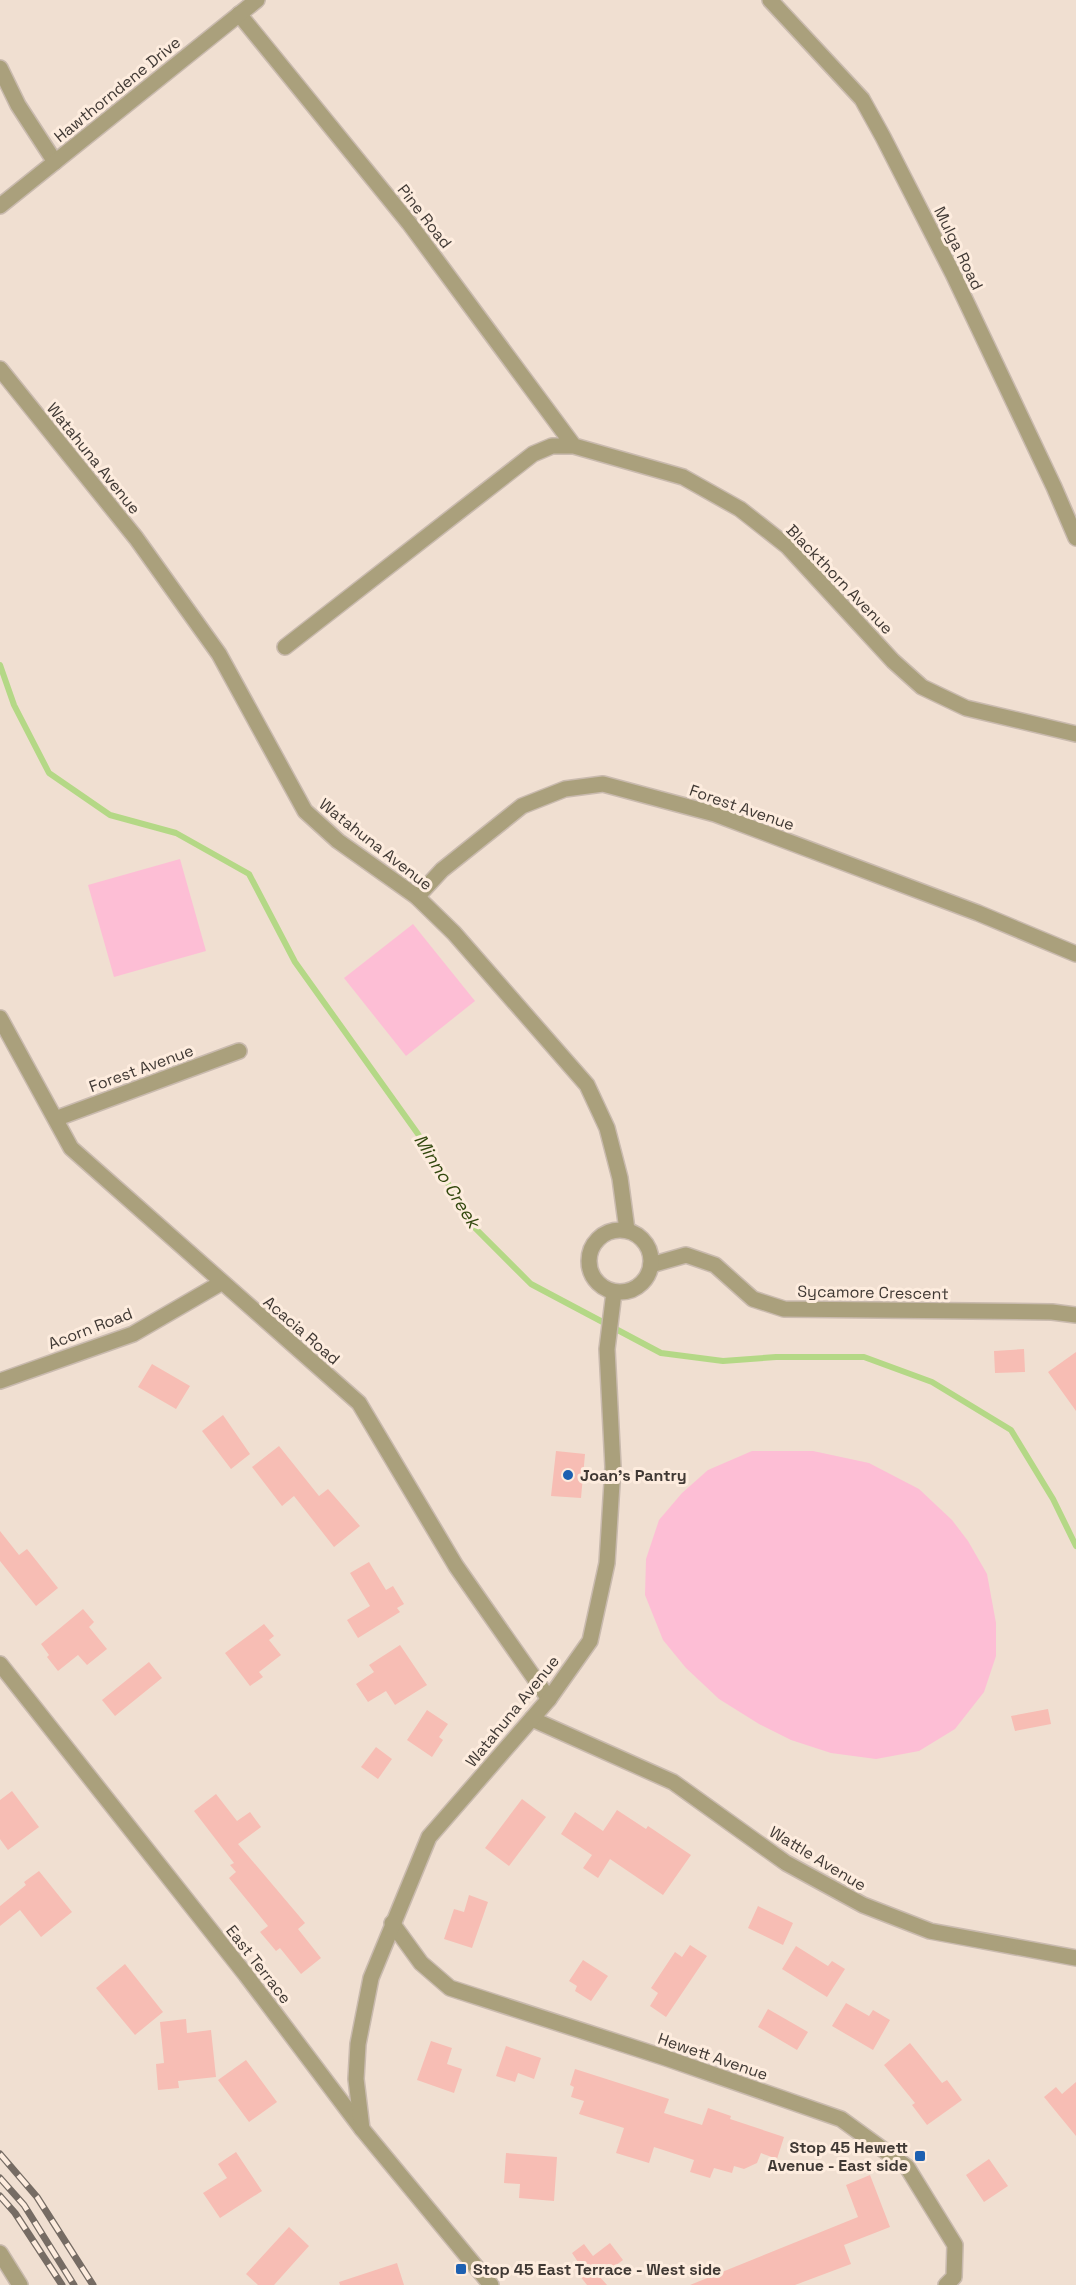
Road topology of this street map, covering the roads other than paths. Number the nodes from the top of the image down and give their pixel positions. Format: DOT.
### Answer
graph roads {
  1 [pos="256,0"];
  2 [pos="770,0"];
  3 [pos="239,14"];
  4 [pos="0,68"];
  5 [pos="55,162"];
  6 [pos="0,206"];
  7 [pos="0,369"];
  8 [pos="574,446"];
  9 [pos="1076,538"];
  10 [pos="285,647"];
  11 [pos="1076,734"];
  12 [pos="417,897"];
  13 [pos="1076,954"];
  14 [pos="0,1018"];
  15 [pos="239,1050"];
  16 [pos="55,1119"];
  17 [pos="627,1230"];
  18 [pos="651,1265"];
  19 [pos="221,1283"];
  20 [pos="614,1292"];
  21 [pos="1076,1315"];
  22 [pos="0,1381"];
  23 [pos="0,1664"];
  24 [pos="549,1699"];
  25 [pos="532,1719"];
  26 [pos="392,1923"];
  27 [pos="1076,1958"];
  28 [pos="362,2129"];
  29 [pos="0,2253"];
  30 [pos="20,2285"];
  31 [pos="491,2285"];
  32 [pos="946,2285"];
  1 -- 3 [label="street, Hawthorndene Drive"];
  2 -- 9 [label="street, Mulga Road"];
  3 -- 5 [label="street, Hawthorndene Drive"];
  3 -- 8 [label="street, Pine Road"];
  4 -- 5 [label="street"];
  5 -- 6 [label="street, Hawthorndene Drive"];
  7 -- 12 [label="street, Watahuna Avenue"];
  8 -- 10 [label="street, Blackthorn Avenue"];
  8 -- 11 [label="street, Blackthorn Avenue"];
  12 -- 13 [label="street, Forest Avenue"];
  12 -- 17 [label="street, Watahuna Avenue"];
  14 -- 16 [label="street, Acacia Road"];
  15 -- 16 [label="street, Forest Avenue"];
  16 -- 19 [label="street, Acacia Road"];
  17 -- 18 [label="street"];
  17 -- 20 [label="street"];
  18 -- 20 [label="street"];
  18 -- 21 [label="street, Sycamore Crescent"];
  19 -- 22 [label="street, Acorn Road"];
  19 -- 24 [label="street, Acacia Road"];
  20 -- 24 [label="street, Watahuna Avenue"];
  23 -- 28 [label="street, East Terrace"];
  24 -- 25 [label="street, Watahuna Avenue"];
  25 -- 26 [label="street, Watahuna Avenue"];
  25 -- 27 [label="street, Wattle Avenue"];
  26 -- 28 [label="street, Watahuna Avenue"];
  26 -- 32 [label="street, Hewett Avenue"];
  28 -- 31 [label="street, East Terrace"];
  29 -- 30 [label="street"];
}
